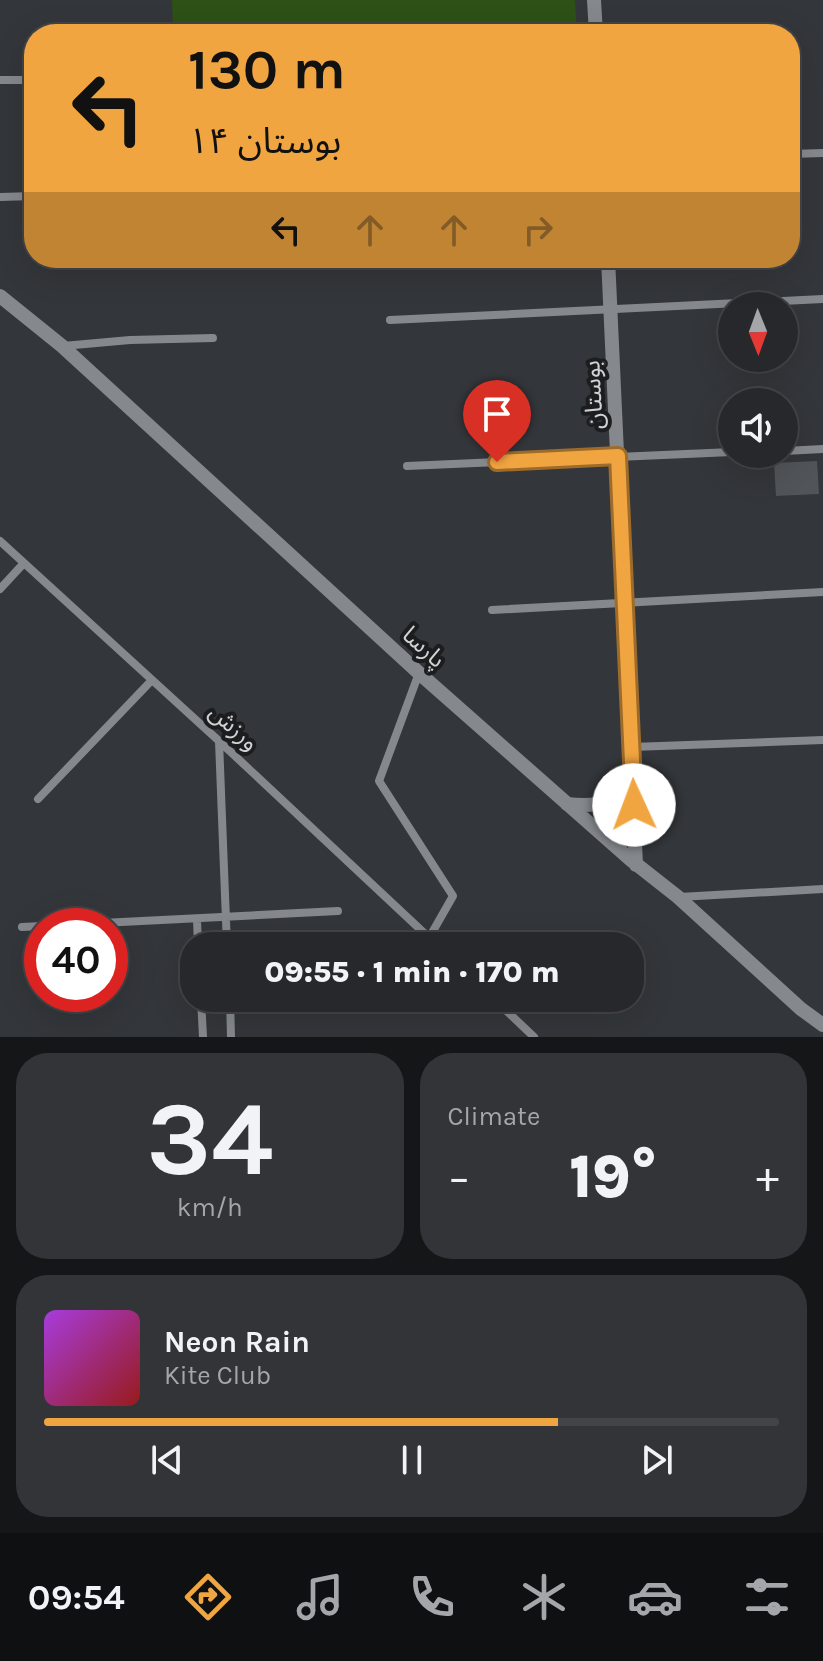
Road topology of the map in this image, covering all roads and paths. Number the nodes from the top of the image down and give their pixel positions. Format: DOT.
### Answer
graph roads {
  1 [pos="594,0"];
  2 [pos="595,24"];
  3 [pos="0,80"];
  4 [pos="24,80"];
  5 [pos="823,153"];
  6 [pos="800,154"];
  7 [pos="24,196"];
  8 [pos="0,197"];
  9 [pos="608,268"];
  10 [pos="0,296"];
  11 [pos="823,299"];
  12 [pos="610,308"];
  13 [pos="390,320"];
  14 [pos="213,338"];
  15 [pos="62,346"];
  16 [pos="823,449"];
  17 [pos="798,450"];
  18 [pos="718,452"];
  19 [pos="618,456"];
  20 [pos="407,466"];
  21 [pos="0,541"];
  22 [pos="24,563"];
  23 [pos="0,589"];
  24 [pos="823,592"];
  25 [pos="625,603"];
  26 [pos="492,610"];
  27 [pos="419,673"];
  28 [pos="152,680"];
  29 [pos="823,740"];
  30 [pos="219,741"];
  31 [pos="632,747"];
  32 [pos="633,775"];
  33 [pos="38,799"];
  34 [pos="567,804"];
  35 [pos="636,865"];
  36 [pos="823,889"];
  37 [pos="678,897"];
  38 [pos="338,911"];
  39 [pos="226,918"];
  40 [pos="197,919"];
  41 [pos="22,927"];
  42 [pos="197,932"];
  43 [pos="226,932"];
  44 [pos="423,932"];
  45 [pos="432,932"];
  46 [pos="202,1012"];
  47 [pos="230,1012"];
  48 [pos="508,1012"];
  49 [pos="823,1025"];
  50 [pos="203,1037"];
  51 [pos="231,1037"];
  52 [pos="534,1037"];
  1 -- 2 [label="street"];
  3 -- 4 [label="street"];
  5 -- 6 [label="street"];
  7 -- 8 [label="street"];
  9 -- 12 [label="street, بوستان"];
  10 -- 15 [label="street, پارسا"];
  11 -- 12 [label="street"];
  12 -- 13 [label="street"];
  12 -- 19 [label="street, بوستان"];
  14 -- 15 [label="street"];
  15 -- 27 [label="street, پارسا"];
  16 -- 17 [label="street"];
  18 -- 19 [label="street"];
  19 -- 20 [label="street"];
  19 -- 25 [label="street, بوستان"];
  21 -- 22 [label="street, ورزش"];
  22 -- 23 [label="street"];
  22 -- 28 [label="street, ورزش"];
  24 -- 25 [label="street"];
  25 -- 26 [label="street"];
  25 -- 31 [label="street, بوستان"];
  27 -- 34 [label="street, پارسا"];
  27 -- 45 [label="street"];
  28 -- 30 [label="street, ورزش"];
  28 -- 33 [label="street"];
  29 -- 31 [label="street"];
  30 -- 39 [label="street"];
  30 -- 44 [label="street, ورزش"];
  31 -- 32 [label="street, بوستان"];
  32 -- 34 [label="street"];
  32 -- 35 [label="street, بوستان"];
  34 -- 35 [label="street, پارسا"];
  35 -- 37 [label="street, پارسا"];
  36 -- 37 [label="street"];
  37 -- 49 [label="street, پارسا"];
  38 -- 39 [label="street"];
  39 -- 40 [label="street"];
  39 -- 43 [label="street"];
  40 -- 41 [label="street"];
  40 -- 42 [label="street"];
  46 -- 50 [label="street"];
  47 -- 51 [label="street"];
  48 -- 52 [label="street"];
}
